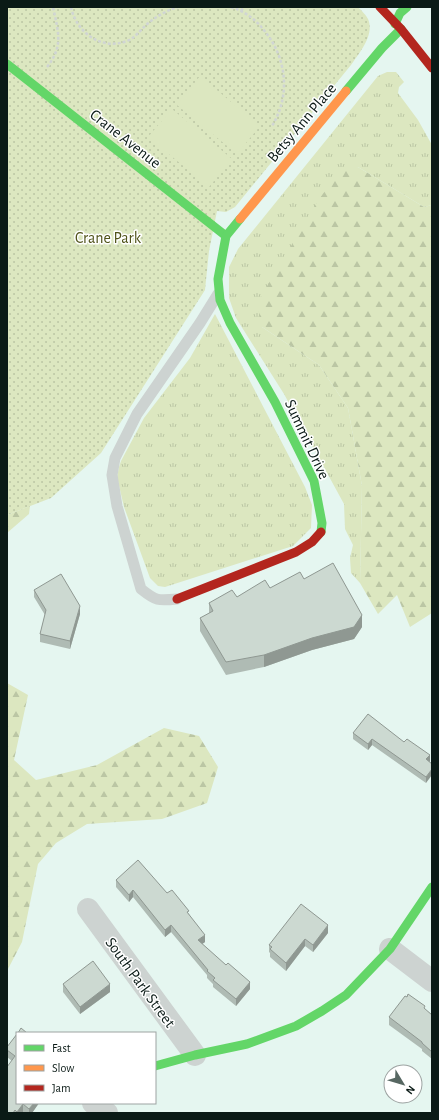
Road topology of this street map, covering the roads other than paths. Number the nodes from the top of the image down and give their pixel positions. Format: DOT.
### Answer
graph roads {
  1 [pos="380,7"];
  2 [pos="407,7"];
  3 [pos="398,26"];
  4 [pos="7,64"];
  5 [pos="432,68"];
  6 [pos="226,236"];
  7 [pos="219,292"];
  8 [pos="177,599"];
  9 [pos="432,887"];
  10 [pos="88,909"];
  11 [pos="390,949"];
  12 [pos="432,981"];
  13 [pos="195,1055"];
  14 [pos="156,1066"];
  15 [pos="88,1104"];
  16 [pos="94,1104"];
  17 [pos="81,1113"];
  18 [pos="107,1113"];
  1 -- 3 [label="street"];
  2 -- 3 [label="street, Betsy Ann Place"];
  3 -- 5 [label="street"];
  3 -- 6 [label="street, Betsy Ann Place"];
  4 -- 6 [label="street, Crane Avenue"];
  6 -- 7 [label="street, Summit Drive"];
  7 -- 8 [label="lane"];
  7 -- 8 [label="street, Summit Drive"];
  9 -- 11 [label="street"];
  10 -- 13 [label="street, South Park Street"];
  11 -- 12 [label="street"];
  11 -- 13 [label="street"];
  13 -- 14 [label="street"];
  15 -- 17 [label="street"];
  16 -- 18 [label="street"];
}
